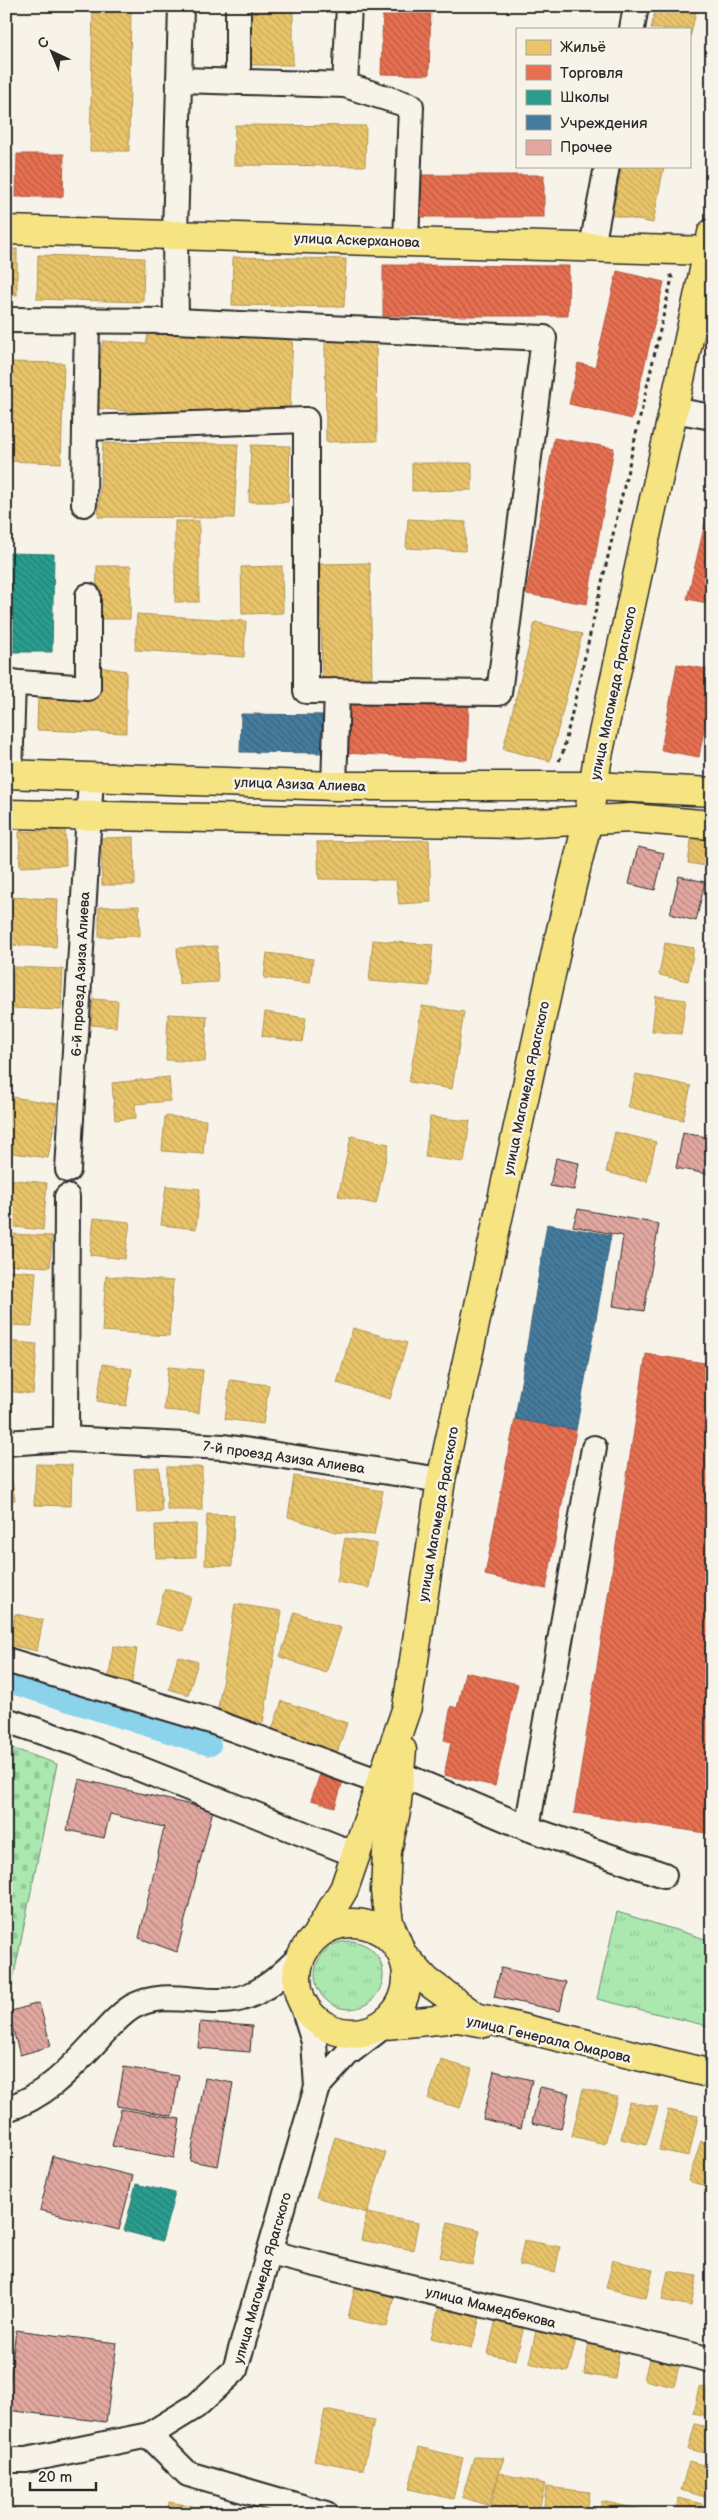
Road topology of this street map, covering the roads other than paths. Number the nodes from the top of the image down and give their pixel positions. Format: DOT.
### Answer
graph roads {
  1 [pos="181,6"];
  2 [pos="238,6"];
  3 [pos="349,6"];
  4 [pos="636,6"];
  5 [pos="632,28"];
  6 [pos="179,80"];
  7 [pos="238,82"];
  8 [pos="345,85"];
  9 [pos="607,168"];
  10 [pos="6,230"];
  11 [pos="175,235"];
  12 [pos="406,242"];
  13 [pos="710,245"];
  14 [pos="592,248"];
  15 [pos="6,320"];
  16 [pos="87,320"];
  17 [pos="176,321"];
  18 [pos="673,410"];
  19 [pos="712,417"];
  20 [pos="85,428"];
  21 [pos="84,504"];
  22 [pos="88,596"];
  23 [pos="10,682"];
  24 [pos="337,691"];
  25 [pos="8,774"];
  26 [pos="91,778"];
  27 [pos="334,786"];
  28 [pos="594,786"];
  29 [pos="712,792"];
  30 [pos="7,814"];
  31 [pos="90,815"];
  32 [pos="588,820"];
  33 [pos="712,825"];
  34 [pos="68,1170"];
  35 [pos="67,1197"];
  36 [pos="66,1439"];
  37 [pos="6,1444"];
  38 [pos="594,1448"];
  39 [pos="441,1480"];
  40 [pos="6,1660"];
  41 [pos="6,1720"];
  42 [pos="390,1778"];
  43 [pos="527,1828"];
  44 [pos="357,1855"];
  45 [pos="664,1875"];
  46 [pos="318,1934"];
  47 [pos="402,1954"];
  48 [pos="300,1957"];
  49 [pos="302,2004"];
  50 [pos="385,2025"];
  51 [pos="712,2075"];
  52 [pos="317,2087"];
  53 [pos="6,2109"];
  54 [pos="270,2253"];
  55 [pos="712,2360"];
  56 [pos="149,2435"];
  57 [pos="6,2460"];
  58 [pos="326,2514"];
  1 -- 6 [label="street"];
  2 -- 7 [label="street"];
  3 -- 8 [label="street"];
  4 -- 5 [label="street"];
  6 -- 7 [label="street"];
  6 -- 11 [label="street"];
  7 -- 8 [label="street"];
  8 -- 12 [label="street"];
  9 -- 14 [label="street"];
  10 -- 11 [label="main road, улица Аскерханова"];
  11 -- 12 [label="main road, улица Аскерханова"];
  11 -- 17 [label="street"];
  12 -- 14 [label="main road, улица Аскерханова"];
  13 -- 14 [label="main road, улица Аскерханова"];
  13 -- 18 [label="main road, улица Магомеда Ярагского"];
  15 -- 16 [label="street"];
  16 -- 17 [label="street"];
  16 -- 20 [label="street"];
  17 -- 24 [label="street"];
  18 -- 19 [label="street"];
  18 -- 28 [label="main road, улица Магомеда Ярагского"];
  20 -- 21 [label="street"];
  20 -- 24 [label="street"];
  22 -- 23 [label="street"];
  23 -- 25 [label="street"];
  24 -- 27 [label="street"];
  25 -- 26 [label="main road, улица Азиза Алиева"];
  26 -- 27 [label="main road, улица Азиза Алиева"];
  26 -- 31 [label="street, 6-й проезд Азиза Алиева"];
  27 -- 28 [label="main road, улица Азиза Алиева"];
  28 -- 29 [label="main road, улица Азиза Алиева"];
  28 -- 32 [label="main road, улица Магомеда Ярагского"];
  30 -- 31 [label="main road"];
  31 -- 32 [label="main road"];
  31 -- 34 [label="street, 6-й проезд Азиза Алиева"];
  32 -- 33 [label="main road"];
  32 -- 39 [label="main road, улица Магомеда Ярагского"];
  35 -- 36 [label="street"];
  36 -- 37 [label="street, 7-й проезд Азиза Алиева"];
  36 -- 39 [label="street, 7-й проезд Азиза Алиева"];
  38 -- 43 [label="street"];
  39 -- 42 [label="main road, улица Магомеда Ярагского"];
  40 -- 42 [label="street"];
  41 -- 44 [label="street"];
  42 -- 43 [label="street"];
  42 -- 44 [label="main road, улица Магомеда Ярагского"];
  42 -- 47 [label="main road"];
  43 -- 45 [label="street"];
  44 -- 46 [label="main road, улица Магомеда Ярагского"];
  46 -- 47 [label="main road"];
  46 -- 48 [label="main road"];
  47 -- 50 [label="main road"];
  47 -- 51 [label="main road, улица Генерала Омарова"];
  48 -- 49 [label="main road"];
  48 -- 53 [label="street"];
  49 -- 50 [label="main road"];
  49 -- 52 [label="street"];
  50 -- 51 [label="main road, улица Генерала Омарова"];
  50 -- 52 [label="street"];
  52 -- 54 [label="street, улица Магомеда Ярагского"];
  54 -- 55 [label="street, улица Мамедбекова"];
  54 -- 56 [label="street, улица Магомеда Ярагского"];
  56 -- 57 [label="street, улица Магомеда Ярагского"];
  56 -- 58 [label="street"];
}
